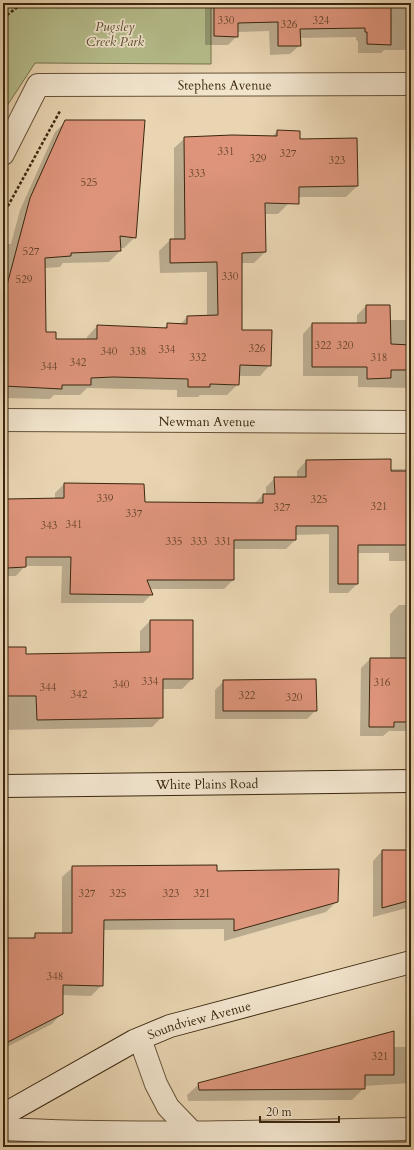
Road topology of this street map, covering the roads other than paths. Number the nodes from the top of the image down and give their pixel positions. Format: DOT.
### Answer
graph roads {
  1 [pos="411,84"];
  2 [pos="3,154"];
  3 [pos="3,420"];
  4 [pos="411,422"];
  5 [pos="411,781"];
  6 [pos="3,786"];
  7 [pos="411,962"];
  8 [pos="140,1038"];
  9 [pos="3,1116"];
  10 [pos="3,1129"];
  11 [pos="411,1129"];
  12 [pos="193,1133"];
  1 -- 2 [label="street, Stephens Avenue"];
  3 -- 4 [label="street, Newman Avenue"];
  5 -- 6 [label="street, White Plains Road"];
  7 -- 8 [label="street, Soundview Avenue"];
  8 -- 9 [label="street, Soundview Avenue"];
  8 -- 12 [label="street"];
  10 -- 12 [label="street"];
  11 -- 12 [label="street"];
}
